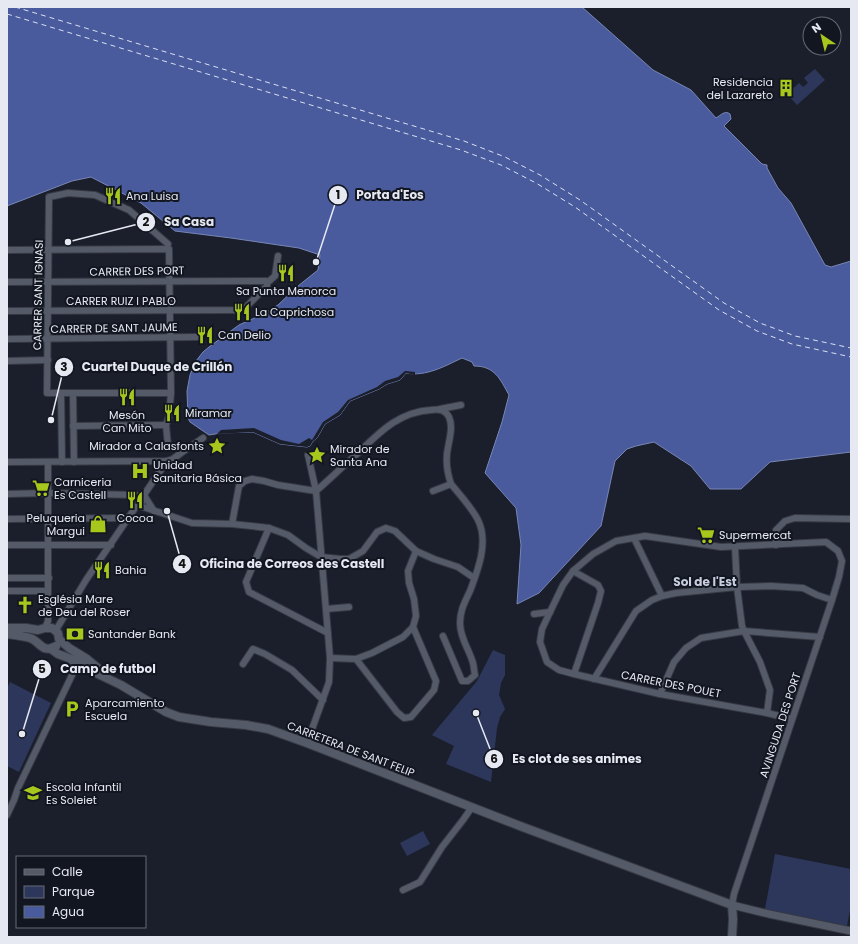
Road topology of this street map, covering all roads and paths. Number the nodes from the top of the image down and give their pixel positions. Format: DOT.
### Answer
graph roads {
  1 [pos="169,246"];
  2 [pos="7,250"];
  3 [pos="49,250"];
  4 [pos="278,256"];
  5 [pos="169,280"];
  6 [pos="7,282"];
  7 [pos="48,282"];
  8 [pos="267,283"];
  9 [pos="169,310"];
  10 [pos="7,311"];
  11 [pos="48,311"];
  12 [pos="197,337"];
  13 [pos="170,338"];
  14 [pos="7,339"];
  15 [pos="48,339"];
  16 [pos="48,360"];
  17 [pos="7,361"];
  18 [pos="61,393"];
  19 [pos="74,393"];
  20 [pos="171,393"];
  21 [pos="461,405"];
  22 [pos="442,411"];
  23 [pos="166,425"];
  24 [pos="73,426"];
  25 [pos="203,438"];
  26 [pos="168,446"];
  27 [pos="308,455"];
  28 [pos="170,460"];
  29 [pos="7,462"];
  30 [pos="48,462"];
  31 [pos="62,462"];
  32 [pos="74,462"];
  33 [pos="451,484"];
  34 [pos="316,491"];
  35 [pos="432,492"];
  36 [pos="7,494"];
  37 [pos="48,494"];
  38 [pos="142,497"];
  39 [pos="137,505"];
  40 [pos="147,509"];
  41 [pos="154,512"];
  42 [pos="128,518"];
  43 [pos="7,519"];
  44 [pos="48,519"];
  45 [pos="850,519"];
  46 [pos="232,524"];
  47 [pos="270,528"];
  48 [pos="634,538"];
  49 [pos="776,544"];
  50 [pos="7,545"];
  51 [pos="49,545"];
  52 [pos="110,545"];
  53 [pos="735,547"];
  54 [pos="416,551"];
  55 [pos="321,557"];
  56 [pos="573,571"];
  57 [pos="7,578"];
  58 [pos="49,578"];
  59 [pos="474,578"];
  60 [pos="737,587"];
  61 [pos="7,591"];
  62 [pos="48,591"];
  63 [pos="662,596"];
  64 [pos="832,600"];
  65 [pos="350,606"];
  66 [pos="326,609"];
  67 [pos="550,612"];
  68 [pos="534,614"];
  69 [pos="413,627"];
  70 [pos="7,628"];
  71 [pos="42,629"];
  72 [pos="56,630"];
  73 [pos="744,631"];
  74 [pos="328,633"];
  75 [pos="7,634"];
  76 [pos="443,636"];
  77 [pos="820,637"];
  78 [pos="59,639"];
  79 [pos="36,641"];
  80 [pos="51,649"];
  81 [pos="67,658"];
  82 [pos="330,658"];
  83 [pos="356,659"];
  84 [pos="243,664"];
  85 [pos="574,674"];
  86 [pos="594,679"];
  87 [pos="121,686"];
  88 [pos="660,694"];
  89 [pos="323,700"];
  90 [pos="767,713"];
  91 [pos="792,720"];
  92 [pos="307,743"];
  93 [pos="472,807"];
  94 [pos="7,815"];
  95 [pos="403,890"];
  96 [pos="732,904"];
  97 [pos="851,931"];
  98 [pos="732,937"];
  1 -- 3 [label="street"];
  1 -- 3 [label="street, CARRER SANT IGNASI"];
  1 -- 5 [label="street"];
  2 -- 3 [label="street"];
  3 -- 7 [label="street, CARRER SANT IGNASI"];
  4 -- 8 [label="street"];
  5 -- 7 [label="street, CARRER DES PORT"];
  5 -- 8 [label="street, CARRER DES PORT"];
  5 -- 9 [label="street"];
  6 -- 7 [label="street, CARRER DES PORT"];
  7 -- 11 [label="street, CARRER SANT IGNASI"];
  8 -- 9 [label="street, CARRER RUIZ I PABLO"];
  9 -- 11 [label="street, CARRER RUIZ I PABLO"];
  9 -- 13 [label="street"];
  10 -- 11 [label="street, CARRER RUIZ I PABLO"];
  11 -- 15 [label="street, CARRER SANT IGNASI"];
  12 -- 13 [label="street, CARRER DE SANT JAUME"];
  13 -- 15 [label="street, CARRER DE SANT JAUME"];
  13 -- 20 [label="street"];
  14 -- 15 [label="street, CARRER DE SANT JAUME"];
  15 -- 16 [label="street, CARRER SANT IGNASI"];
  16 -- 17 [label="street"];
  16 -- 18 [label="street, CARRER SANT IGNASI"];
  18 -- 19 [label="street"];
  18 -- 31 [label="street"];
  19 -- 20 [label="street"];
  19 -- 24 [label="street"];
  20 -- 23 [label="street"];
  21 -- 22 [label="street"];
  22 -- 33 [label="street"];
  22 -- 34 [label="street"];
  23 -- 24 [label="street"];
  23 -- 26 [label="street"];
  24 -- 32 [label="street"];
  25 -- 28 [label="street"];
  27 -- 34 [label="street"];
  28 -- 32 [label="street"];
  28 -- 38 [label="street"];
  29 -- 30 [label="street"];
  30 -- 31 [label="street"];
  30 -- 37 [label="street"];
  31 -- 32 [label="street"];
  33 -- 35 [label="street"];
  33 -- 59 [label="street"];
  34 -- 46 [label="street"];
  34 -- 55 [label="street"];
  36 -- 37 [label="street"];
  37 -- 38 [label="street"];
  37 -- 44 [label="street"];
  38 -- 39 [label="street"];
  38 -- 40 [label="street"];
  38 -- 41 [label="street"];
  39 -- 40 [label="street"];
  39 -- 42 [label="street"];
  40 -- 41 [label="street"];
  41 -- 46 [label="street"];
  42 -- 44 [label="street"];
  42 -- 52 [label="street"];
  43 -- 44 [label="street"];
  44 -- 51 [label="street"];
  45 -- 49 [label="street"];
  46 -- 47 [label="street"];
  47 -- 55 [label="street"];
  47 -- 74 [label="street"];
  48 -- 53 [label="street"];
  48 -- 56 [label="street"];
  48 -- 63 [label="street"];
  49 -- 53 [label="street"];
  49 -- 64 [label="street, AVINGUDA DES PORT"];
  50 -- 51 [label="street"];
  51 -- 52 [label="street"];
  51 -- 58 [label="street"];
  52 -- 72 [label="street"];
  53 -- 60 [label="street"];
  54 -- 55 [label="street"];
  54 -- 59 [label="street"];
  54 -- 69 [label="street"];
  55 -- 66 [label="street"];
  56 -- 67 [label="street"];
  56 -- 85 [label="street"];
  57 -- 58 [label="street"];
  58 -- 62 [label="street"];
  59 -- 76 [label="street"];
  60 -- 63 [label="street"];
  60 -- 64 [label="street"];
  60 -- 73 [label="street"];
  61 -- 62 [label="street"];
  62 -- 71 [label="street"];
  63 -- 86 [label="street"];
  64 -- 77 [label="street, AVINGUDA DES PORT"];
  65 -- 66 [label="street"];
  66 -- 74 [label="street"];
  67 -- 68 [label="street"];
  67 -- 85 [label="street, CARRER DES POUET"];
  69 -- 83 [label="street"];
  69 -- 83 [label="street"];
  70 -- 71 [label="main road"];
  71 -- 72 [label="main road"];
  71 -- 79 [label="main road"];
  72 -- 78 [label="main road"];
  73 -- 77 [label="street"];
  73 -- 88 [label="street"];
  73 -- 90 [label="street"];
  74 -- 82 [label="street"];
  75 -- 79 [label="main road"];
  77 -- 91 [label="street, AVINGUDA DES PORT"];
  78 -- 80 [label="main road"];
  78 -- 87 [label="main road"];
  79 -- 80 [label="main road"];
  80 -- 81 [label="main road, CARRETERA DE SANT FELIP"];
  81 -- 87 [label="main road, CARRETERA DE SANT FELIP"];
  81 -- 94 [label="street"];
  82 -- 83 [label="street"];
  82 -- 89 [label="street"];
  84 -- 89 [label="street"];
  85 -- 86 [label="street, CARRER DES POUET"];
  86 -- 88 [label="street, CARRER DES POUET"];
  87 -- 92 [label="main road, CARRETERA DE SANT FELIP"];
  88 -- 90 [label="street, CARRER DES POUET"];
  89 -- 92 [label="street"];
  90 -- 91 [label="street, CARRER DES POUET"];
  91 -- 96 [label="street, AVINGUDA DES PORT"];
  92 -- 93 [label="main road, CARRETERA DE SANT FELIP"];
  93 -- 95 [label="street"];
  93 -- 96 [label="main road, CARRETERA DE SANT FELIP"];
  96 -- 97 [label="street"];
  96 -- 98 [label="main road"];
}
